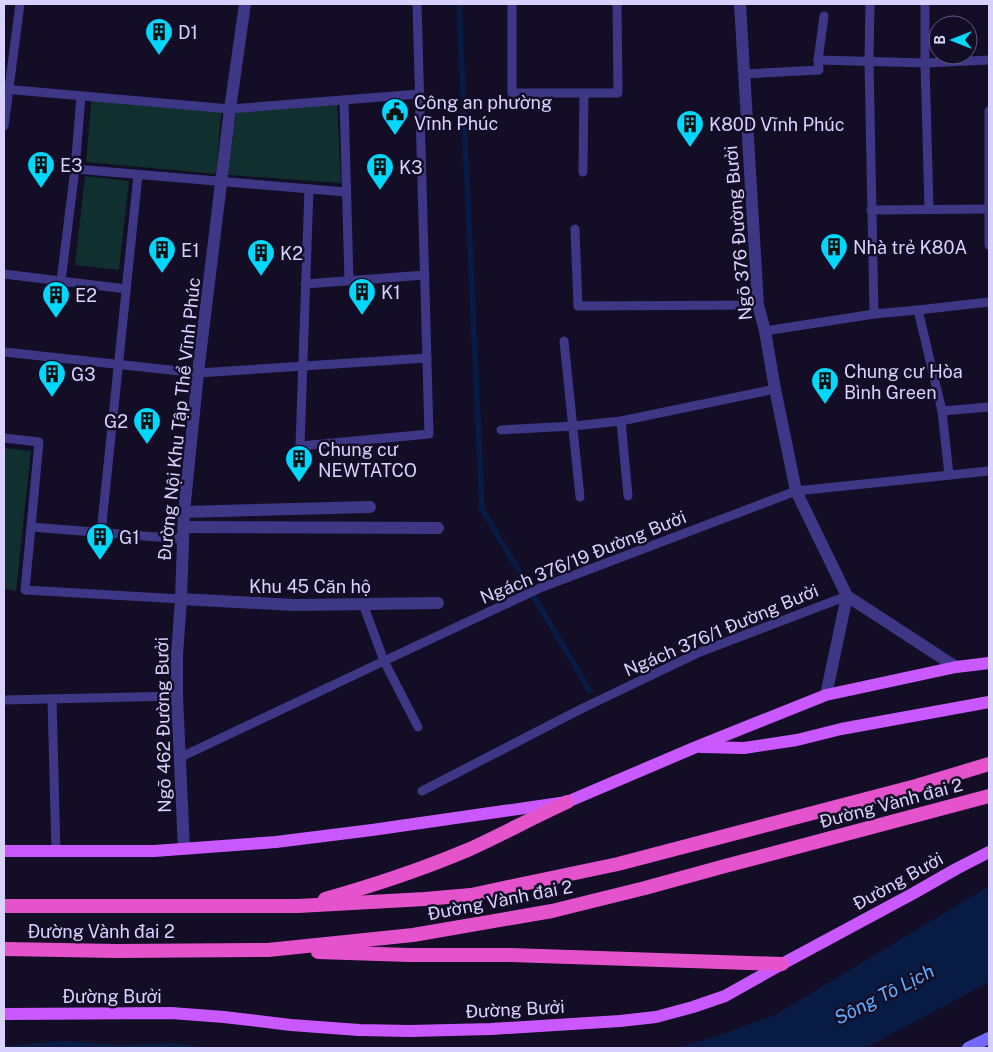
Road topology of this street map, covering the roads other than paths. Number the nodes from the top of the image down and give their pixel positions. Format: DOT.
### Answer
graph roads {
  1 [pos="20,4"];
  2 [pos="245,4"];
  3 [pos="417,4"];
  4 [pos="512,4"];
  5 [pos="617,4"];
  6 [pos="740,4"];
  7 [pos="870,4"];
  8 [pos="925,4"];
  9 [pos="824,16"];
  10 [pos="818,60"];
  11 [pos="869,60"];
  12 [pos="989,60"];
  13 [pos="925,63"];
  14 [pos="744,74"];
  15 [pos="6,89"];
  16 [pos="584,93"];
  17 [pos="419,94"];
  18 [pos="81,96"];
  19 [pos="344,100"];
  20 [pos="230,109"];
  21 [pos="989,111"];
  22 [pos="4,126"];
  23 [pos="75,169"];
  24 [pos="583,172"];
  25 [pos="138,175"];
  26 [pos="221,182"];
  27 [pos="309,189"];
  28 [pos="346,192"];
  29 [pos="929,209"];
  30 [pos="989,209"];
  31 [pos="872,210"];
  32 [pos="575,229"];
  33 [pos="989,245"];
  34 [pos="4,274"];
  35 [pos="425,275"];
  36 [pos="61,281"];
  37 [pos="349,281"];
  38 [pos="305,284"];
  39 [pos="126,289"];
  40 [pos="989,302"];
  41 [pos="758,305"];
  42 [pos="918,310"];
  43 [pos="874,314"];
  44 [pos="765,331"];
  45 [pos="564,341"];
  46 [pos="4,352"];
  47 [pos="427,358"];
  48 [pos="118,365"];
  49 [pos="302,366"];
  50 [pos="198,374"];
  51 [pos="775,389"];
  52 [pos="989,407"];
  53 [pos="942,411"];
  54 [pos="621,421"];
  55 [pos="574,426"];
  56 [pos="501,430"];
  57 [pos="4,438"];
  58 [pos="989,471"];
  59 [pos="949,475"];
  60 [pos="796,490"];
  61 [pos="628,496"];
  62 [pos="580,497"];
  63 [pos="370,507"];
  64 [pos="184,512"];
  65 [pos="31,527"];
  66 [pos="438,528"];
  67 [pos="101,533"];
  68 [pos="183,533"];
  69 [pos="846,596"];
  70 [pos="181,599"];
  71 [pos="438,603"];
  72 [pos="363,604"];
  73 [pos="384,661"];
  74 [pos="989,663"];
  75 [pos="956,667"];
  76 [pos="826,695"];
  77 [pos="177,696"];
  78 [pos="52,699"];
  79 [pos="4,700"];
  80 [pos="989,702"];
  81 [pos="418,726"];
  82 [pos="696,747"];
  83 [pos="179,758"];
  84 [pos="989,764"];
  85 [pos="422,791"];
  86 [pos="989,796"];
  87 [pos="566,802"];
  88 [pos="184,849"];
  89 [pos="4,851"];
  90 [pos="56,852"];
  91 [pos="989,852"];
  92 [pos="4,906"];
  93 [pos="298,906"];
  94 [pos="4,949"];
  95 [pos="268,950"];
  96 [pos="782,964"];
  97 [pos="4,1014"];
  98 [pos="989,1038"];
  99 [pos="968,1048"];
  1 -- 15 [label="lane"];
  2 -- 20 [label="street, Đường Nội Khu Tập Thể Vĩnh Phúc"];
  3 -- 17 [label="lane"];
  4 -- 16 [label="lane"];
  5 -- 16 [label="lane"];
  6 -- 14 [label="street, Ngõ 376 Đường Bưởi"];
  7 -- 11 [label="lane"];
  8 -- 13 [label="lane"];
  9 -- 10 [label="lane"];
  10 -- 11 [label="lane"];
  10 -- 14 [label="lane"];
  11 -- 13 [label="lane"];
  11 -- 31 [label="lane"];
  12 -- 13 [label="lane"];
  13 -- 29 [label="lane"];
  14 -- 41 [label="street, Ngõ 376 Đường Bưởi"];
  15 -- 18 [label="lane"];
  15 -- 22 [label="lane"];
  16 -- 24 [label="lane"];
  17 -- 19 [label="lane"];
  17 -- 35 [label="lane"];
  18 -- 20 [label="lane"];
  18 -- 23 [label="lane"];
  19 -- 20 [label="lane"];
  19 -- 28 [label="lane"];
  20 -- 26 [label="street, Đường Nội Khu Tập Thể Vĩnh Phúc"];
  21 -- 30 [label="lane"];
  23 -- 25 [label="lane"];
  23 -- 36 [label="lane"];
  25 -- 26 [label="lane"];
  25 -- 39 [label="lane"];
  26 -- 27 [label="lane"];
  26 -- 50 [label="street, Đường Nội Khu Tập Thể Vĩnh Phúc"];
  27 -- 28 [label="lane"];
  27 -- 38 [label="lane"];
  28 -- 37 [label="lane"];
  29 -- 30 [label="lane"];
  29 -- 31 [label="lane"];
  30 -- 33 [label="lane"];
  31 -- 43 [label="lane"];
  32 -- 41 [label="lane"];
  34 -- 36 [label="lane"];
  35 -- 37 [label="lane"];
  35 -- 47 [label="lane"];
  36 -- 39 [label="lane"];
  37 -- 38 [label="lane"];
  38 -- 49 [label="lane"];
  39 -- 48 [label="lane"];
  40 -- 42 [label="lane"];
  41 -- 44 [label="street, Ngõ 376 Đường Bưởi"];
  42 -- 43 [label="lane"];
  42 -- 53 [label="lane"];
  43 -- 44 [label="lane"];
  44 -- 51 [label="street, Ngõ 376 Đường Bưởi"];
  45 -- 55 [label="lane"];
  46 -- 48 [label="lane"];
  47 -- 49 [label="lane"];
  47 -- 49 [label="lane"];
  48 -- 50 [label="lane"];
  48 -- 67 [label="lane"];
  49 -- 50 [label="lane"];
  50 -- 64 [label="street, Đường Nội Khu Tập Thể Vĩnh Phúc"];
  51 -- 54 [label="lane"];
  51 -- 60 [label="street, Ngõ 376 Đường Bưởi"];
  52 -- 53 [label="lane"];
  53 -- 59 [label="lane"];
  54 -- 55 [label="lane"];
  54 -- 61 [label="lane"];
  55 -- 56 [label="lane"];
  55 -- 62 [label="lane"];
  57 -- 65 [label="lane"];
  58 -- 59 [label="lane, Ngách 376/19 Đường Bưởi"];
  59 -- 60 [label="lane, Ngách 376/19 Đường Bưởi"];
  60 -- 69 [label="street, Ngõ 376 Đường Bưởi"];
  60 -- 73 [label="lane, Ngách 376/19 Đường Bưởi"];
  63 -- 64 [label="street"];
  64 -- 68 [label="street, Đường Nội Khu Tập Thể Vĩnh Phúc"];
  65 -- 67 [label="lane"];
  65 -- 70 [label="lane"];
  66 -- 68 [label="street"];
  67 -- 68 [label="lane"];
  68 -- 70 [label="street, Đường Nội Khu Tập Thể Vĩnh Phúc"];
  69 -- 75 [label="street"];
  69 -- 76 [label="street"];
  69 -- 85 [label="lane, Ngách 376/1 Đường Bưởi"];
  70 -- 72 [label="street, Khu 45 Căn hộ"];
  70 -- 77 [label="street, Ngõ 462 Đường Bưởi"];
  71 -- 72 [label="street, Khu 45 Căn hộ"];
  72 -- 73 [label="lane"];
  73 -- 81 [label="lane"];
  73 -- 83 [label="lane, Ngách 376/19 Đường Bưởi"];
  74 -- 75 [label="main road"];
  75 -- 76 [label="main road"];
  76 -- 82 [label="main road"];
  77 -- 78 [label="lane"];
  77 -- 83 [label="street, Ngõ 462 Đường Bưởi"];
  78 -- 79 [label="lane"];
  78 -- 90 [label="lane"];
  80 -- 82 [label="main road"];
  82 -- 87 [label="main road"];
  83 -- 88 [label="street, Ngõ 462 Đường Bưởi"];
  84 -- 93 [label="highway, Đường Vành đai 2"];
  86 -- 95 [label="highway, Đường Vành đai 2"];
  87 -- 88 [label="main road"];
  87 -- 93 [label="highway"];
  88 -- 90 [label="main road"];
  89 -- 90 [label="main road"];
  91 -- 96 [label="main road, Đường Bưởi"];
  92 -- 93 [label="highway, Đường Vành đai 2"];
  94 -- 95 [label="highway, Đường Vành đai 2"];
  95 -- 96 [label="highway"];
  96 -- 97 [label="main road, Đường Bưởi"];
  98 -- 99 [label="main road"];
}
